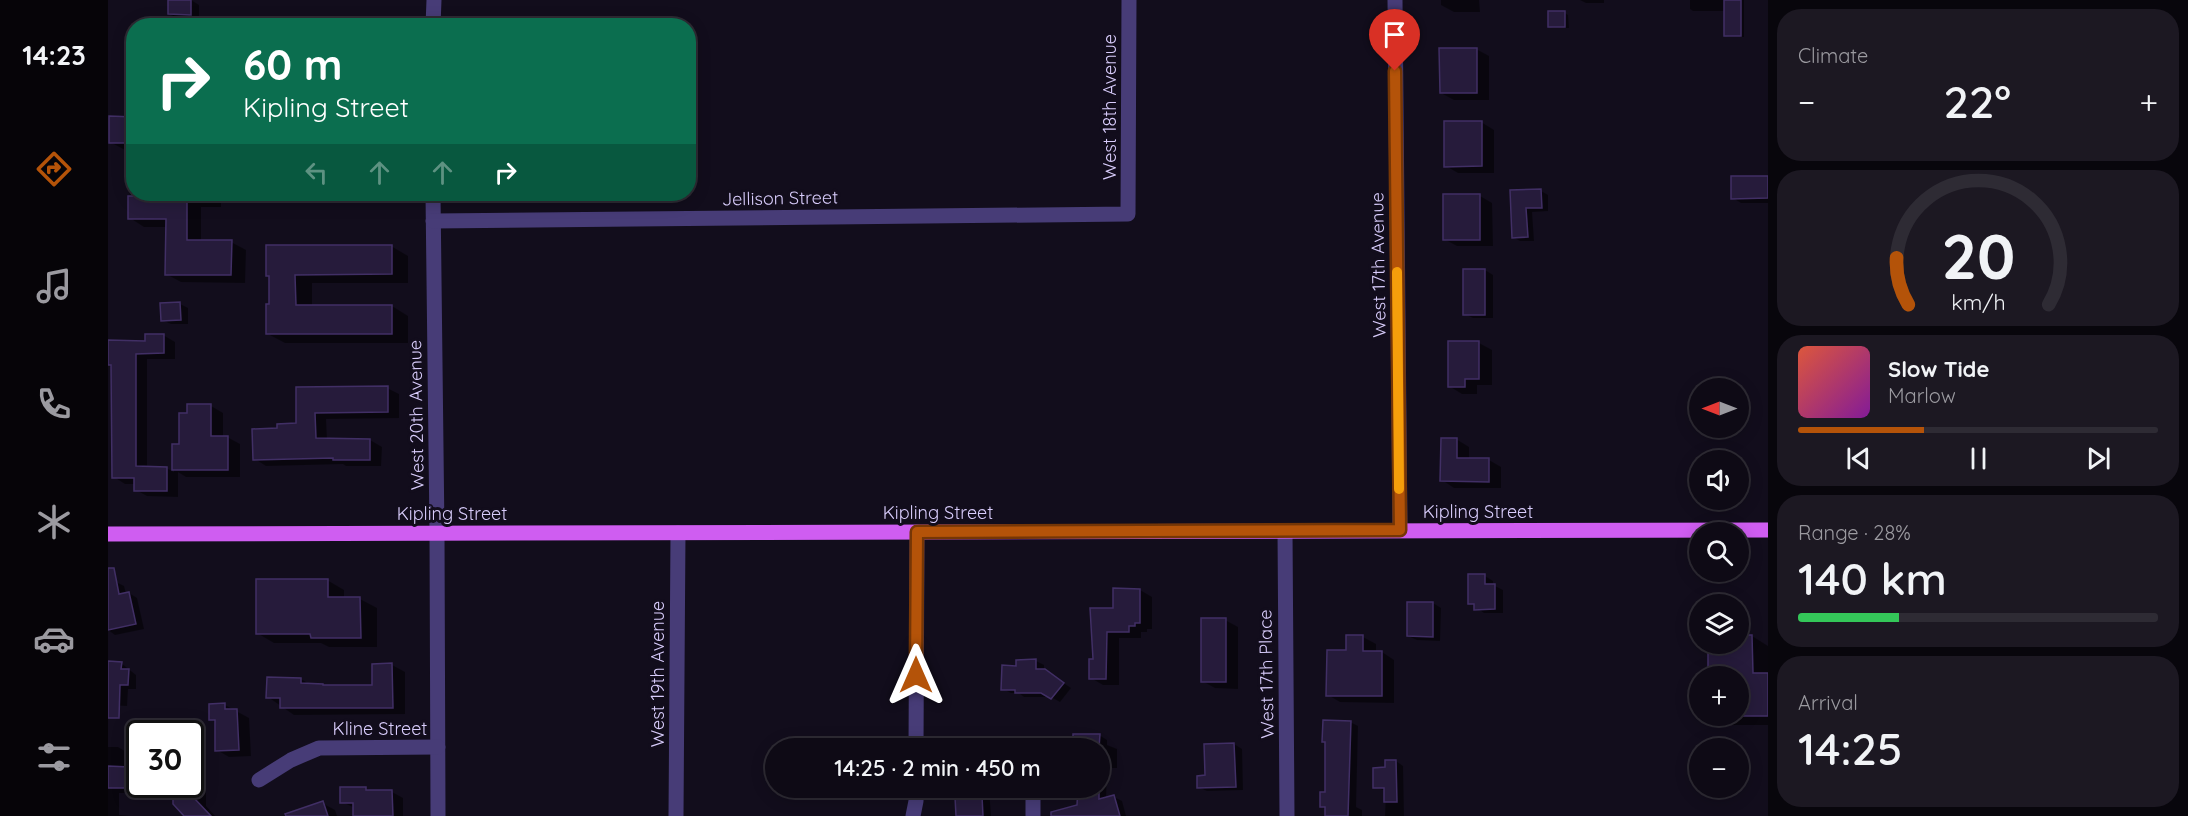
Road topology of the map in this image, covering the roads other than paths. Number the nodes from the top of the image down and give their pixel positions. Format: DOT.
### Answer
graph roads {
  1 [pos="434,0"];
  2 [pos="1129,0"];
  3 [pos="1395,0"];
  4 [pos="433,18"];
  5 [pos="433,201"];
  6 [pos="1128,214"];
  7 [pos="433,221"];
  8 [pos="1400,530"];
  9 [pos="1768,530"];
  10 [pos="1285,531"];
  11 [pos="917,532"];
  12 [pos="437,533"];
  13 [pos="678,533"];
  14 [pos="108,534"];
  15 [pos="916,738"];
  16 [pos="438,747"];
  17 [pos="259,780"];
  18 [pos="916,798"];
  19 [pos="1033,798"];
  20 [pos="438,816"];
  21 [pos="676,816"];
  22 [pos="913,816"];
  23 [pos="1034,816"];
  24 [pos="1287,816"];
  1 -- 4 [label="street"];
  2 -- 6 [label="street, West 18th Avenue"];
  3 -- 8 [label="street, West 17th Avenue"];
  5 -- 7 [label="street, West 20th Avenue"];
  6 -- 7 [label="street, Jellison Street"];
  7 -- 12 [label="street, West 20th Avenue"];
  8 -- 9 [label="main road, Kipling Street"];
  8 -- 10 [label="main road, Kipling Street"];
  10 -- 11 [label="main road, Kipling Street"];
  10 -- 24 [label="street, West 17th Place"];
  11 -- 13 [label="main road, Kipling Street"];
  11 -- 15 [label="street"];
  12 -- 13 [label="main road, Kipling Street"];
  12 -- 14 [label="main road, Kipling Street"];
  12 -- 16 [label="street, West 20th Avenue"];
  13 -- 21 [label="street, West 19th Avenue"];
  16 -- 17 [label="street, Kline Street"];
  16 -- 20 [label="street, West 20th Avenue"];
  18 -- 22 [label="street"];
  19 -- 23 [label="street"];
}
